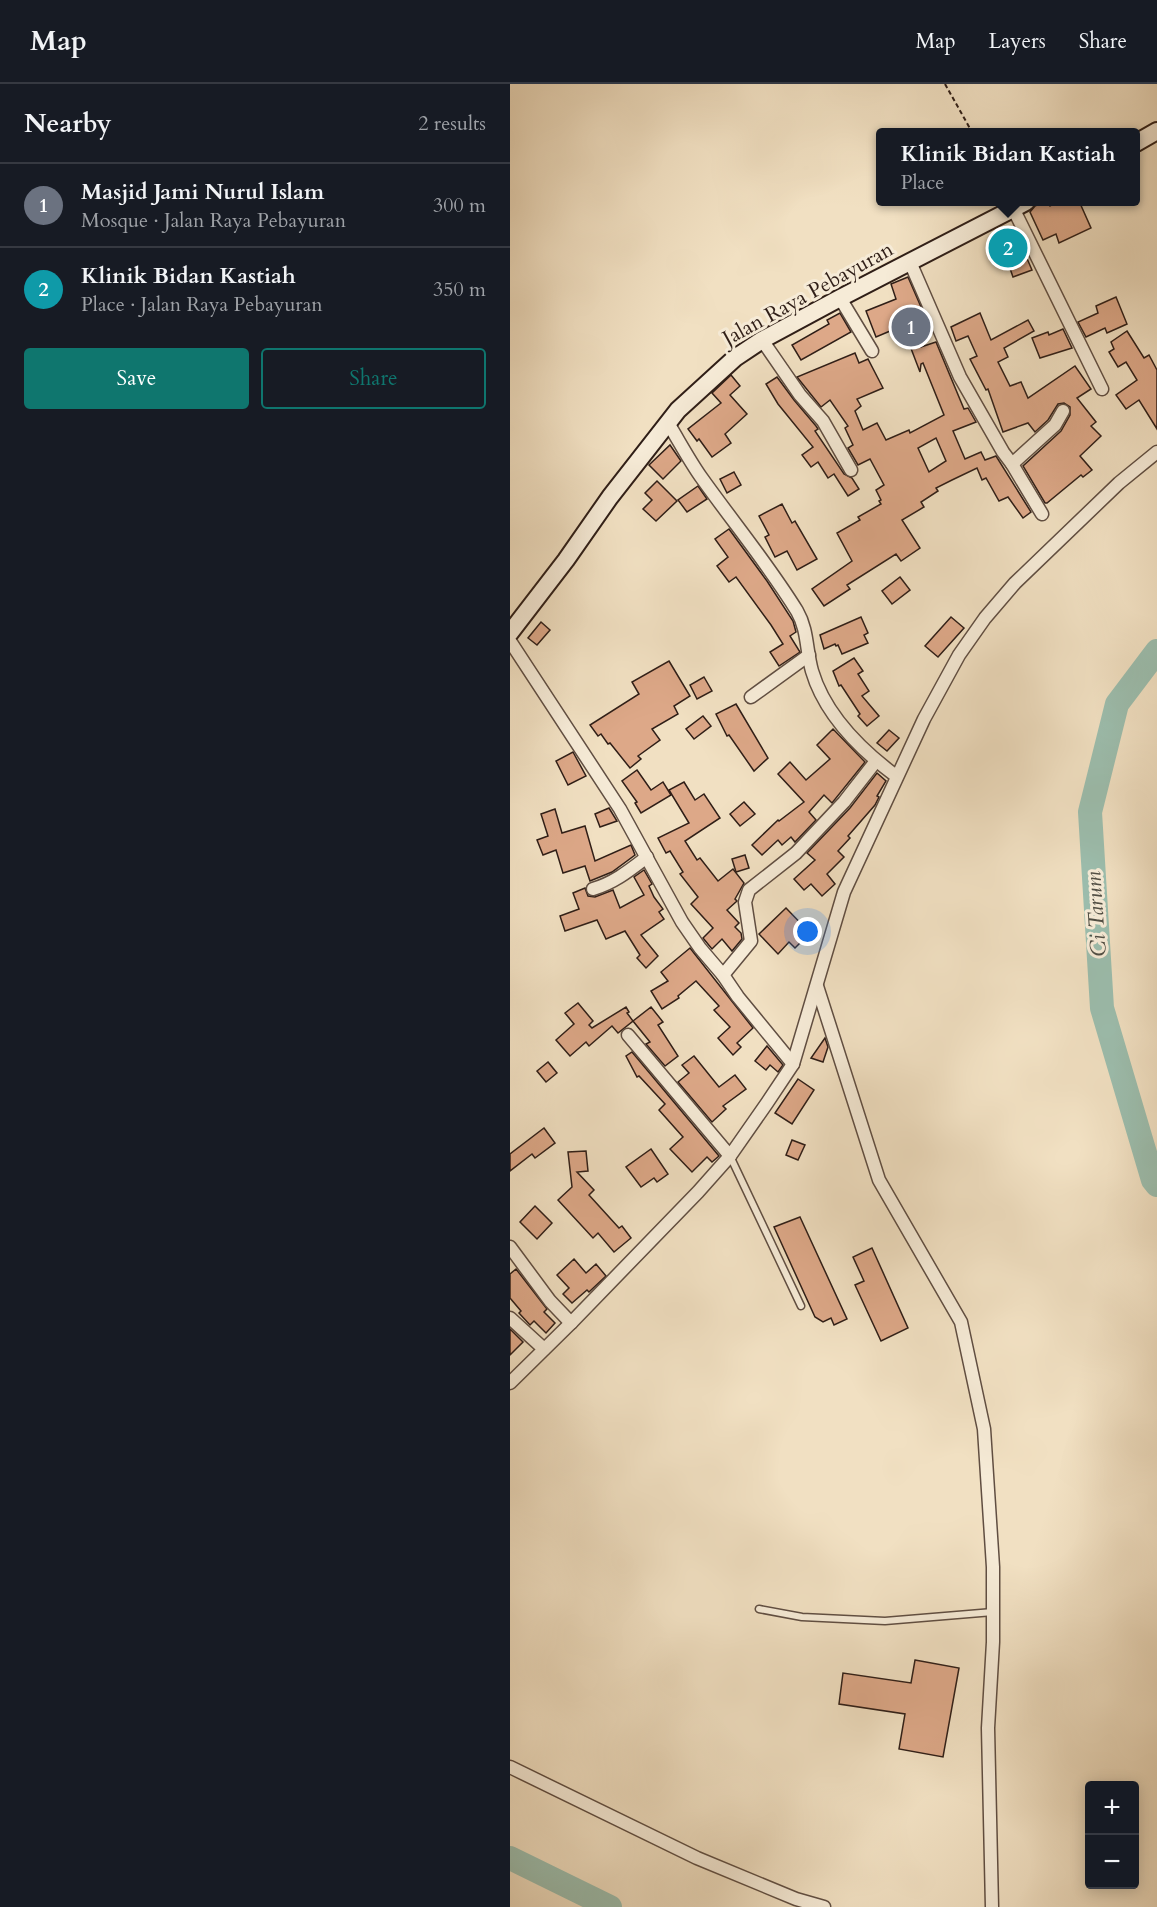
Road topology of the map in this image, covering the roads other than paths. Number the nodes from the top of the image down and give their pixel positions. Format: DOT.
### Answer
graph roads {
  1 [pos="1157,131"];
  2 [pos="1140,140"];
  3 [pos="1018,206"];
  4 [pos="1020,206"];
  5 [pos="910,262"];
  6 [pos="840,298"];
  7 [pos="762,340"];
  8 [pos="872,351"];
  9 [pos="1101,389"];
  10 [pos="1063,411"];
  11 [pos="668,423"];
  12 [pos="1157,452"];
  13 [pos="1012,464"];
  14 [pos="851,470"];
  15 [pos="1042,514"];
  16 [pos="510,633"];
  17 [pos="510,641"];
  18 [pos="809,655"];
  19 [pos="752,697"];
  20 [pos="876,761"];
  21 [pos="896,776"];
  22 [pos="647,857"];
  23 [pos="593,889"];
  24 [pos="723,975"];
  25 [pos="816,985"];
  26 [pos="628,1035"];
  27 [pos="793,1064"];
  28 [pos="730,1156"];
  29 [pos="510,1246"];
  30 [pos="801,1306"];
  31 [pos="510,1318"];
  32 [pos="571,1323"];
  33 [pos="544,1349"];
  34 [pos="510,1383"];
  35 [pos="759,1609"];
  36 [pos="993,1612"];
  37 [pos="510,1767"];
  38 [pos="824,1907"];
  39 [pos="992,1907"];
  1 -- 2 [label="main road"];
  3 -- 5 [label="main road, Jalan Raya Pebayuran"];
  4 -- 9 [label="street"];
  5 -- 6 [label="main road, Jalan Raya Pebayuran"];
  5 -- 13 [label="street"];
  6 -- 7 [label="main road, Jalan Raya Pebayuran"];
  6 -- 8 [label="street"];
  7 -- 11 [label="main road, Jalan Raya Pebayuran"];
  7 -- 14 [label="street"];
  10 -- 13 [label="street"];
  11 -- 16 [label="main road, Jalan Raya Pebayuran"];
  11 -- 18 [label="street"];
  12 -- 21 [label="street"];
  13 -- 15 [label="street"];
  17 -- 22 [label="street"];
  18 -- 19 [label="street"];
  18 -- 20 [label="street"];
  20 -- 21 [label="street"];
  20 -- 24 [label="street"];
  21 -- 25 [label="street"];
  22 -- 23 [label="street"];
  22 -- 24 [label="street"];
  24 -- 27 [label="street"];
  25 -- 27 [label="street"];
  25 -- 36 [label="street"];
  26 -- 28 [label="street"];
  27 -- 28 [label="street"];
  28 -- 30 [label="lane"];
  28 -- 32 [label="street"];
  29 -- 32 [label="street"];
  31 -- 33 [label="street"];
  32 -- 33 [label="street"];
  33 -- 34 [label="street"];
  35 -- 36 [label="lane"];
  36 -- 39 [label="street"];
  37 -- 38 [label="street"];
}
